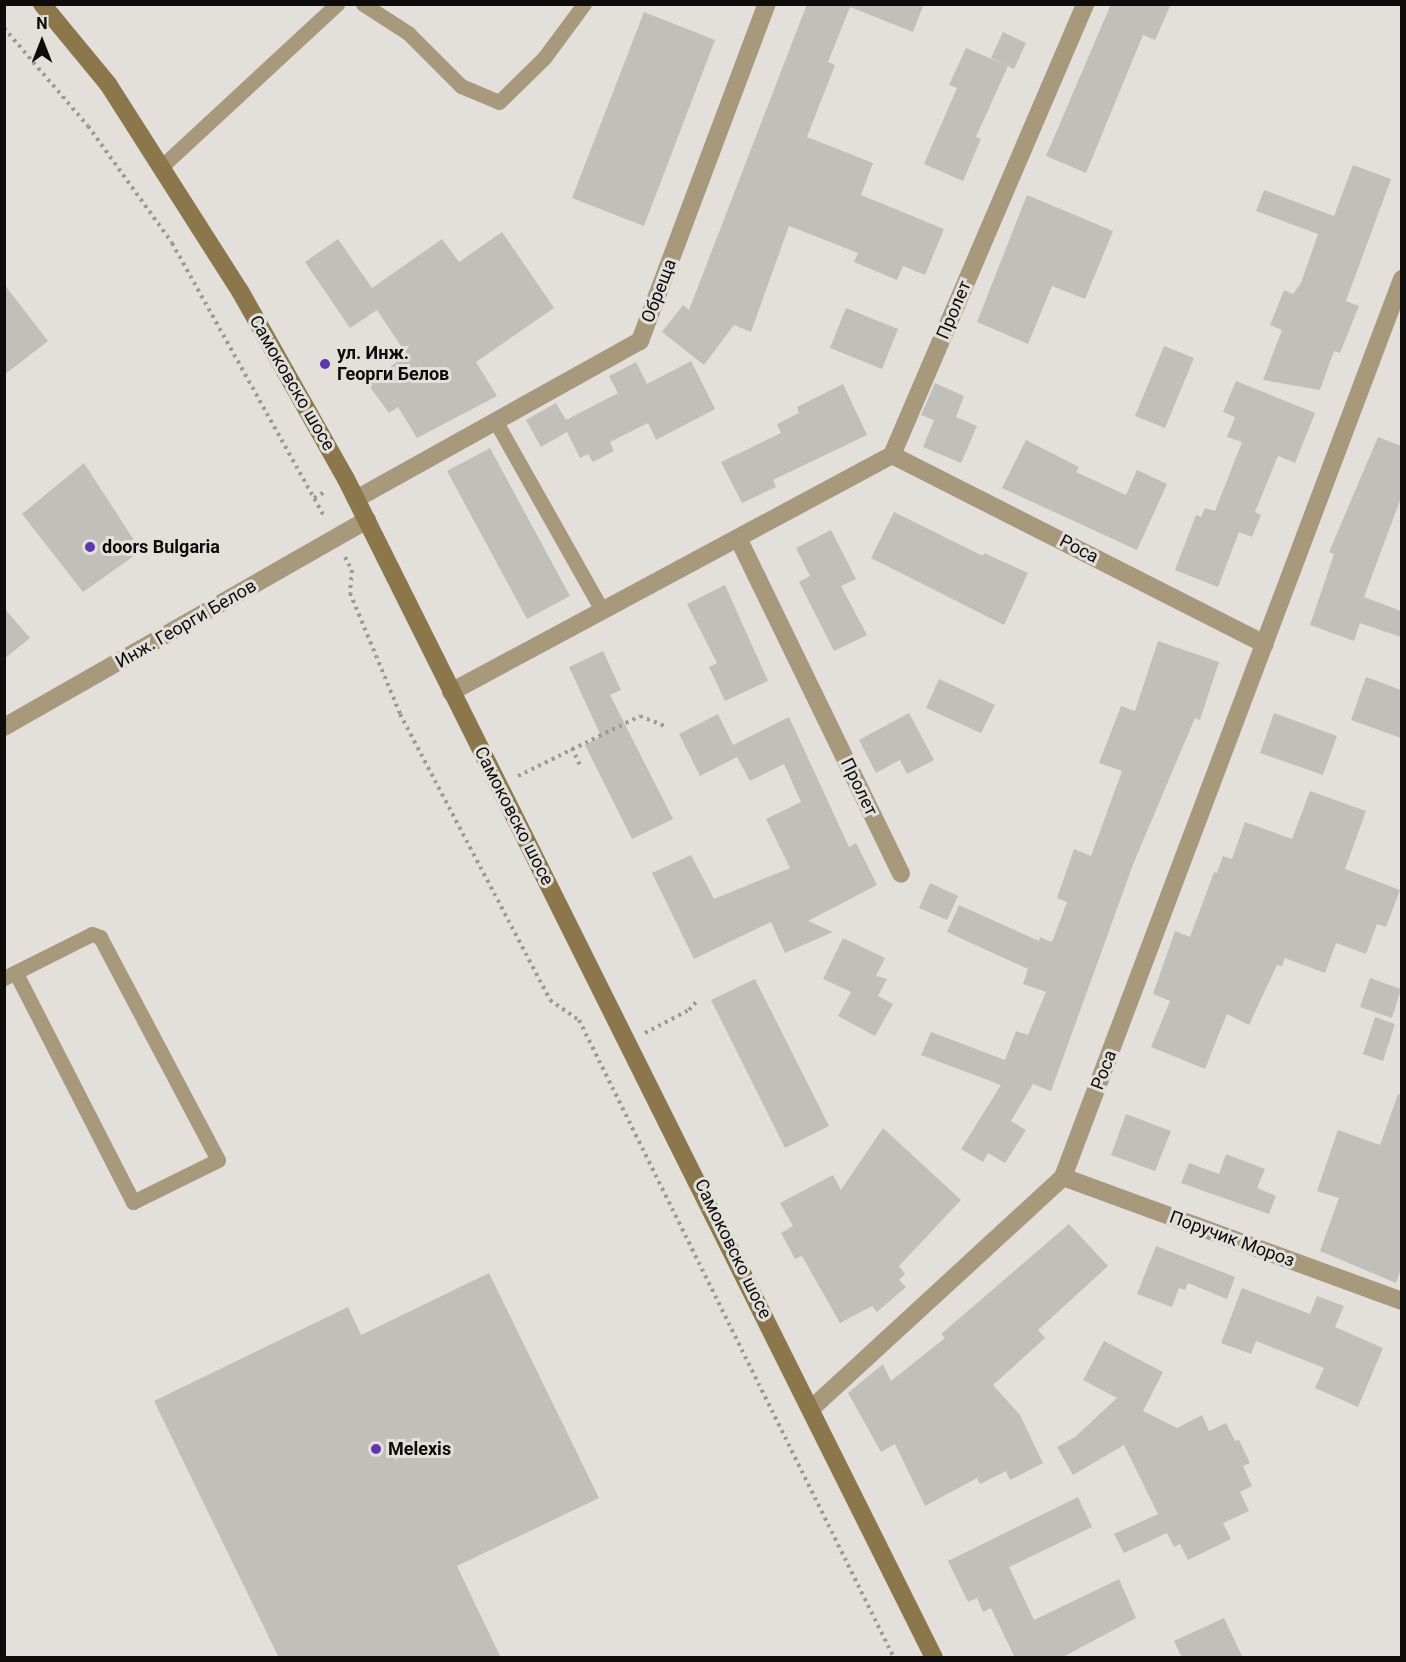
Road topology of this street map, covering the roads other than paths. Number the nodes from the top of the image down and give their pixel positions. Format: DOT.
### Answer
graph roads {
  1 [pos="42,4"];
  2 [pos="337,4"];
  3 [pos="363,4"];
  4 [pos="584,4"];
  5 [pos="767,4"];
  6 [pos="1085,4"];
  7 [pos="161,167"];
  8 [pos="1400,287"];
  9 [pos="496,422"];
  10 [pos="892,455"];
  11 [pos="356,499"];
  12 [pos="367,520"];
  13 [pos="738,538"];
  14 [pos="602,610"];
  15 [pos="1265,644"];
  16 [pos="451,693"];
  17 [pos="4,728"];
  18 [pos="901,873"];
  19 [pos="10,976"];
  20 [pos="1063,1178"];
  21 [pos="1401,1301"];
  22 [pos="812,1408"];
  23 [pos="934,1658"];
  1 -- 7 [label="main road, Самоковско шосе"];
  2 -- 7 [label="lane"];
  3 -- 4 [label="lane"];
  5 -- 9 [label="street, Обреща"];
  6 -- 10 [label="street, Пролет"];
  7 -- 11 [label="main road, Самоковско шосе"];
  8 -- 15 [label="street, Роса"];
  9 -- 11 [label="street, Обреща"];
  9 -- 14 [label="lane"];
  10 -- 13 [label="street"];
  10 -- 15 [label="street, Роса"];
  11 -- 12 [label="main road, Самоковско шосе"];
  12 -- 16 [label="main road, Самоковско шосе"];
  12 -- 17 [label="street, Инж. Георги Белов"];
  13 -- 14 [label="street"];
  13 -- 18 [label="street, Пролет"];
  14 -- 16 [label="street"];
  15 -- 20 [label="street, Роса"];
  16 -- 22 [label="main road, Самоковско шосе"];
  19 -- 19 [label="lane"];
  20 -- 21 [label="street, Поручик Мороз"];
  20 -- 22 [label="street, Роса"];
  22 -- 23 [label="main road, Самоковско шосе"];
}
